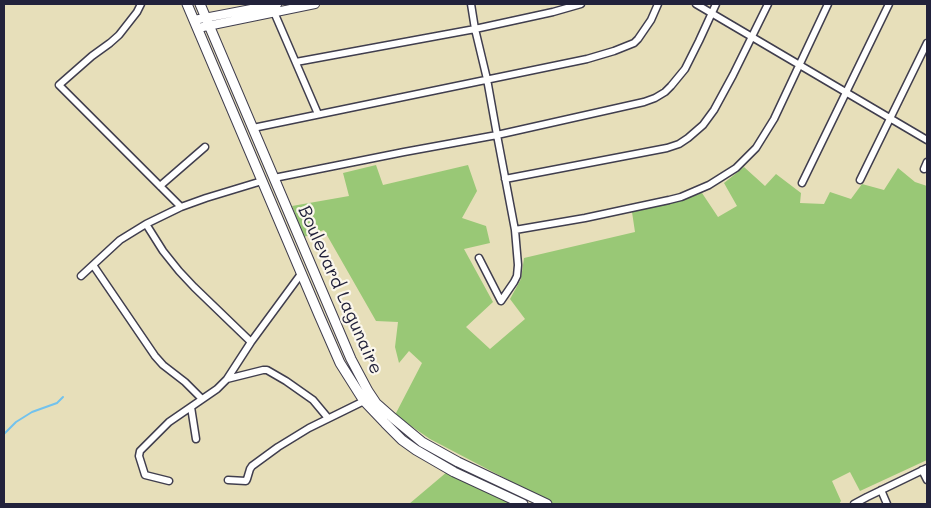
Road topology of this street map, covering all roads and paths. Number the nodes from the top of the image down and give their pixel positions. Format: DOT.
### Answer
graph roads {
  1 [pos="141,4"];
  2 [pos="187,4"];
  3 [pos="200,4"];
  4 [pos="314,4"];
  5 [pos="471,4"];
  6 [pos="581,4"];
  7 [pos="658,4"];
  8 [pos="696,4"];
  9 [pos="716,4"];
  10 [pos="768,4"];
  11 [pos="828,4"];
  12 [pos="889,4"];
  13 [pos="274,6"];
  14 [pos="711,13"];
  15 [pos="208,22"];
  16 [pos="196,24"];
  17 [pos="475,29"];
  18 [pos="752,37"];
  19 [pos="927,43"];
  20 [pos="296,62"];
  21 [pos="799,65"];
  22 [pos="487,79"];
  23 [pos="846,92"];
  24 [pos="318,114"];
  25 [pos="890,118"];
  26 [pos="253,128"];
  27 [pos="497,135"];
  28 [pos="927,140"];
  29 [pos="205,148"];
  30 [pos="927,162"];
  31 [pos="924,169"];
  32 [pos="274,178"];
  33 [pos="505,179"];
  34 [pos="860,180"];
  35 [pos="262,181"];
  36 [pos="802,183"];
  37 [pos="160,186"];
  38 [pos="181,207"];
  39 [pos="146,224"];
  40 [pos="515,230"];
  41 [pos="478,258"];
  42 [pos="93,265"];
  43 [pos="301,274"];
  44 [pos="81,276"];
  45 [pos="251,342"];
  46 [pos="227,379"];
  47 [pos="202,399"];
  48 [pos="364,401"];
  49 [pos="191,407"];
  50 [pos="328,418"];
  51 [pos="196,439"];
  52 [pos="925,469"];
  53 [pos="228,480"];
  54 [pos="927,480"];
  55 [pos="169,481"];
  56 [pos="881,490"];
  57 [pos="523,504"];
  58 [pos="547,504"];
  59 [pos="854,504"];
  60 [pos="887,504"];
  1 -- 37 [label="street"];
  2 -- 16 [label="main road, Boulevard Lagunaire"];
  3 -- 15 [label="main road, Boulevard Lagunaire"];
  4 -- 13 [label="street"];
  5 -- 17 [label="street"];
  6 -- 17 [label="street"];
  7 -- 22 [label="street"];
  8 -- 14 [label="street"];
  9 -- 14 [label="street"];
  10 -- 18 [label="street"];
  11 -- 21 [label="street"];
  12 -- 23 [label="street"];
  13 -- 15 [label="street"];
  13 -- 20 [label="street"];
  14 -- 18 [label="street"];
  14 -- 27 [label="street"];
  15 -- 16 [label="street"];
  15 -- 26 [label="main road, Boulevard Lagunaire"];
  16 -- 35 [label="main road, Boulevard Lagunaire"];
  17 -- 20 [label="street"];
  17 -- 22 [label="street"];
  18 -- 21 [label="street"];
  18 -- 33 [label="street"];
  19 -- 25 [label="street"];
  20 -- 24 [label="street"];
  21 -- 23 [label="street"];
  21 -- 40 [label="street"];
  22 -- 24 [label="street"];
  22 -- 27 [label="street"];
  23 -- 25 [label="street"];
  23 -- 36 [label="street"];
  24 -- 26 [label="street"];
  25 -- 28 [label="street"];
  25 -- 34 [label="street"];
  26 -- 32 [label="main road, Boulevard Lagunaire"];
  27 -- 32 [label="street"];
  27 -- 33 [label="street"];
  29 -- 37 [label="street"];
  30 -- 31 [label="street"];
  32 -- 58 [label="main road, Boulevard Lagunaire"];
  33 -- 40 [label="street"];
  35 -- 38 [label="street"];
  35 -- 43 [label="main road, Boulevard Lagunaire"];
  37 -- 38 [label="street"];
  38 -- 39 [label="street"];
  39 -- 42 [label="street"];
  39 -- 45 [label="street"];
  40 -- 41 [label="street"];
  42 -- 44 [label="street"];
  42 -- 47 [label="street"];
  43 -- 45 [label="street"];
  43 -- 48 [label="main road, Boulevard Lagunaire"];
  45 -- 46 [label="street"];
  46 -- 47 [label="street"];
  46 -- 50 [label="street"];
  47 -- 49 [label="street"];
  48 -- 50 [label="street"];
  48 -- 57 [label="main road, Boulevard Lagunaire"];
  49 -- 51 [label="street"];
  49 -- 55 [label="street"];
  50 -- 53 [label="street"];
  52 -- 54 [label="street"];
  52 -- 56 [label="street"];
  56 -- 59 [label="street"];
  56 -- 60 [label="street"];
}
